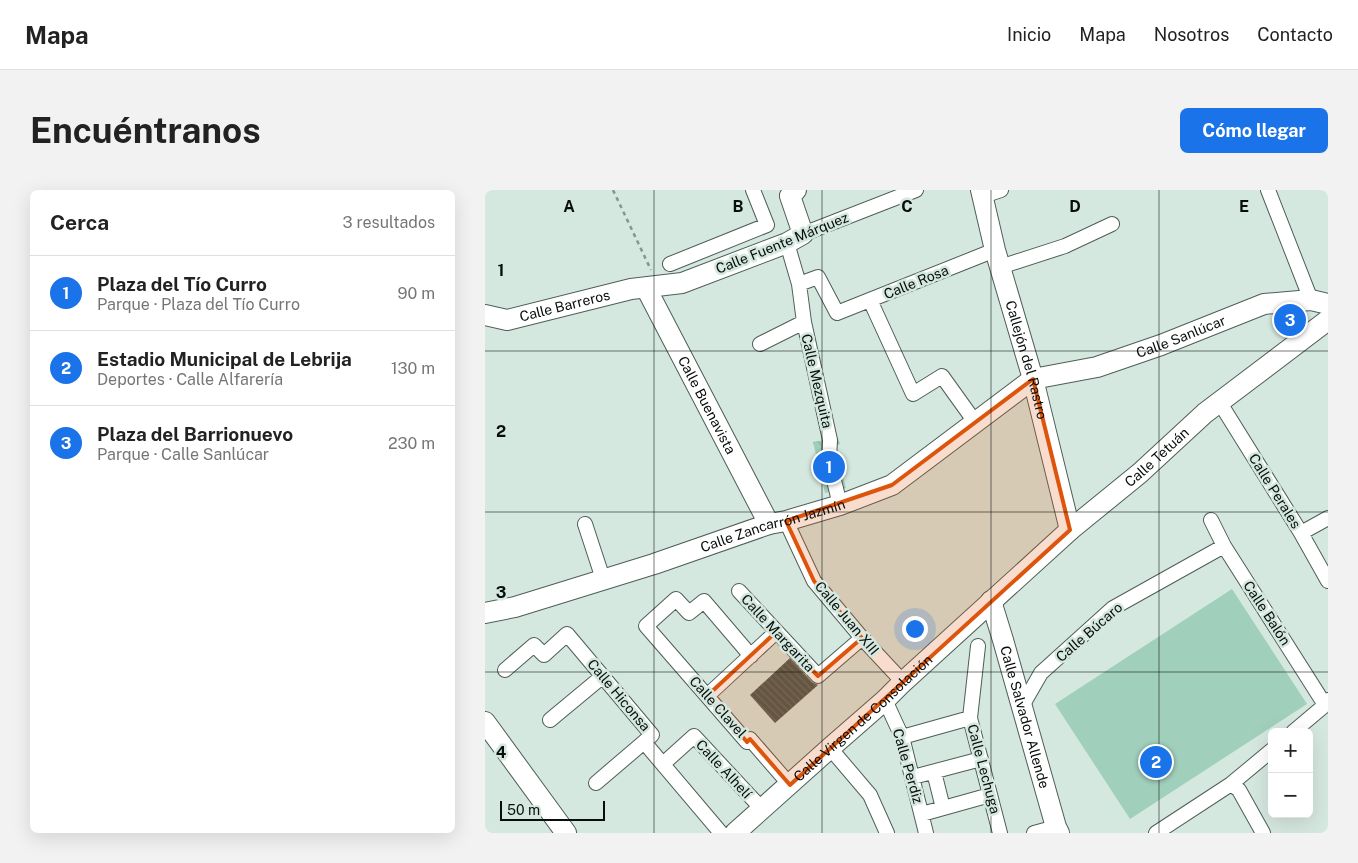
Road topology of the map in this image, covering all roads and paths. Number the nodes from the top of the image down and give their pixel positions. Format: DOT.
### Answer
graph roads {
  1 [pos="613,190"];
  2 [pos="755,190"];
  3 [pos="796,190"];
  4 [pos="917,190"];
  5 [pos="1268,190"];
  6 [pos="989,192"];
  7 [pos="1112,224"];
  8 [pos="795,238"];
  9 [pos="997,258"];
  10 [pos="670,264"];
  11 [pos="649,279"];
  12 [pos="799,284"];
  13 [pos="871,300"];
  14 [pos="1319,302"];
  15 [pos="485,315"];
  16 [pos="1328,320"];
  17 [pos="804,322"];
  18 [pos="760,344"];
  19 [pos="1033,379"];
  20 [pos="1220,403"];
  21 [pos="975,422"];
  22 [pos="840,505"];
  23 [pos="1328,518"];
  24 [pos="1211,520"];
  25 [pos="585,524"];
  26 [pos="782,526"];
  27 [pos="1070,530"];
  28 [pos="1301,533"];
  29 [pos="1224,546"];
  30 [pos="603,579"];
  31 [pos="1328,581"];
  32 [pos="739,591"];
  33 [pos="991,601"];
  34 [pos="485,613"];
  35 [pos="776,632"];
  36 [pos="862,638"];
  37 [pos="978,646"];
  38 [pos="751,656"];
  39 [pos="505,670"];
  40 [pos="603,676"];
  41 [pos="903,682"];
  42 [pos="707,696"];
  43 [pos="885,700"];
  44 [pos="1327,702"];
  45 [pos="1021,706"];
  46 [pos="970,718"];
  47 [pos="550,720"];
  48 [pos="485,722"];
  49 [pos="1298,728"];
  50 [pos="902,737"];
  51 [pos="648,739"];
  52 [pos="830,748"];
  53 [pos="1268,753"];
  54 [pos="981,759"];
  55 [pos="663,764"];
  56 [pos="934,772"];
  57 [pos="913,777"];
  58 [pos="596,783"];
  59 [pos="1231,784"];
  60 [pos="790,785"];
  61 [pos="990,795"];
  62 [pos="943,808"];
  63 [pos="762,809"];
  64 [pos="922,814"];
  65 [pos="1057,830"];
  66 [pos="1159,832"];
  67 [pos="565,833"];
  68 [pos="721,833"];
  69 [pos="735,833"];
  70 [pos="887,833"];
  71 [pos="926,833"];
  72 [pos="1000,833"];
  73 [pos="1034,833"];
  74 [pos="1263,833"];
  1 -- 11 [label="path"];
  2 -- 10 [label="street"];
  3 -- 8 [label="street"];
  4 -- 8 [label="street, Calle Fuente Márquez"];
  5 -- 14 [label="street"];
  6 -- 9 [label="street, Callejón del Rastro"];
  7 -- 9 [label="street, Calle Rosa"];
  8 -- 11 [label="street, Calle Fuente Márquez"];
  8 -- 12 [label="street, Calle Mezquita"];
  9 -- 13 [label="street, Calle Rosa"];
  9 -- 19 [label="street, Callejón del Rastro"];
  11 -- 15 [label="street, Calle Barreros"];
  11 -- 26 [label="street, Calle Buenavista"];
  12 -- 13 [label="street, Calle Rosa"];
  12 -- 17 [label="street, Calle Mezquita"];
  13 -- 21 [label="street"];
  14 -- 19 [label="street, Calle Sanlúcar"];
  16 -- 20 [label="street, Calle Tetuán"];
  17 -- 18 [label="street, Calle Mezquita"];
  17 -- 22 [label="street, Calle Mezquita"];
  19 -- 21 [label="street, Calle Zancarrón Jazmín"];
  19 -- 27 [label="street, Callejón del Rastro"];
  20 -- 27 [label="street, Calle Tetuán"];
  20 -- 28 [label="street, Calle Perales"];
  21 -- 22 [label="street, Calle Zancarrón Jazmín"];
  22 -- 26 [label="street, Calle Zancarrón Jazmín"];
  23 -- 28 [label="street"];
  24 -- 29 [label="street, Calle Balón"];
  25 -- 30 [label="street"];
  26 -- 30 [label="street, Calle Zancarrón Jazmín"];
  26 -- 36 [label="street, Calle Juan XIII"];
  27 -- 33 [label="street, Calle Tetuán"];
  28 -- 31 [label="street, Calle Perales"];
  29 -- 44 [label="street, Calle Balón"];
  29 -- 45 [label="street, Calle Búcaro"];
  30 -- 34 [label="street, Calle Zancarrón Jazmín"];
  32 -- 35 [label="street, Calle Margarita"];
  33 -- 41 [label="street, Calle Virgen de Consolación"];
  33 -- 45 [label="street, Calle Salvador Allende"];
  35 -- 36 [label="street, Calle Margarita"];
  35 -- 38 [label="street"];
  36 -- 41 [label="street, Calle Juan XIII"];
  37 -- 46 [label="street, Calle Lechuga"];
  38 -- 42 [label="street"];
  38 -- 42 [label="street, Calle Clavel"];
  39 -- 40 [label="street, Calle Hiconsa"];
  40 -- 47 [label="street"];
  40 -- 51 [label="street, Calle Hiconsa"];
  41 -- 43 [label="street, Calle Virgen de Consolación"];
  42 -- 60 [label="street, Calle Clavel"];
  43 -- 50 [label="street, Calle Perdiz"];
  43 -- 52 [label="street, Calle Virgen de Consolación"];
  44 -- 49 [label="street"];
  45 -- 65 [label="street, Calle Salvador Allende"];
  46 -- 50 [label="street"];
  46 -- 54 [label="street, Calle Lechuga"];
  48 -- 67 [label="street"];
  50 -- 57 [label="street, Calle Perdiz"];
  51 -- 55 [label="street, Calle Hiconsa"];
  51 -- 58 [label="street"];
  52 -- 60 [label="street, Calle Virgen de Consolación"];
  52 -- 70 [label="street"];
  53 -- 59 [label="street"];
  54 -- 56 [label="street"];
  54 -- 61 [label="street, Calle Lechuga"];
  55 -- 63 [label="street, Calle Alhelí"];
  55 -- 68 [label="street, Calle Hiconsa"];
  56 -- 57 [label="street"];
  56 -- 62 [label="street"];
  57 -- 64 [label="street, Calle Perdiz"];
  59 -- 66 [label="street"];
  59 -- 74 [label="street"];
  60 -- 63 [label="street, Calle Virgen de Consolación"];
  61 -- 62 [label="street"];
  61 -- 72 [label="street, Calle Lechuga"];
  62 -- 64 [label="street"];
  63 -- 69 [label="street, Calle Virgen de Consolación"];
  64 -- 71 [label="street, Calle Perdiz"];
  65 -- 73 [label="street"];
}
